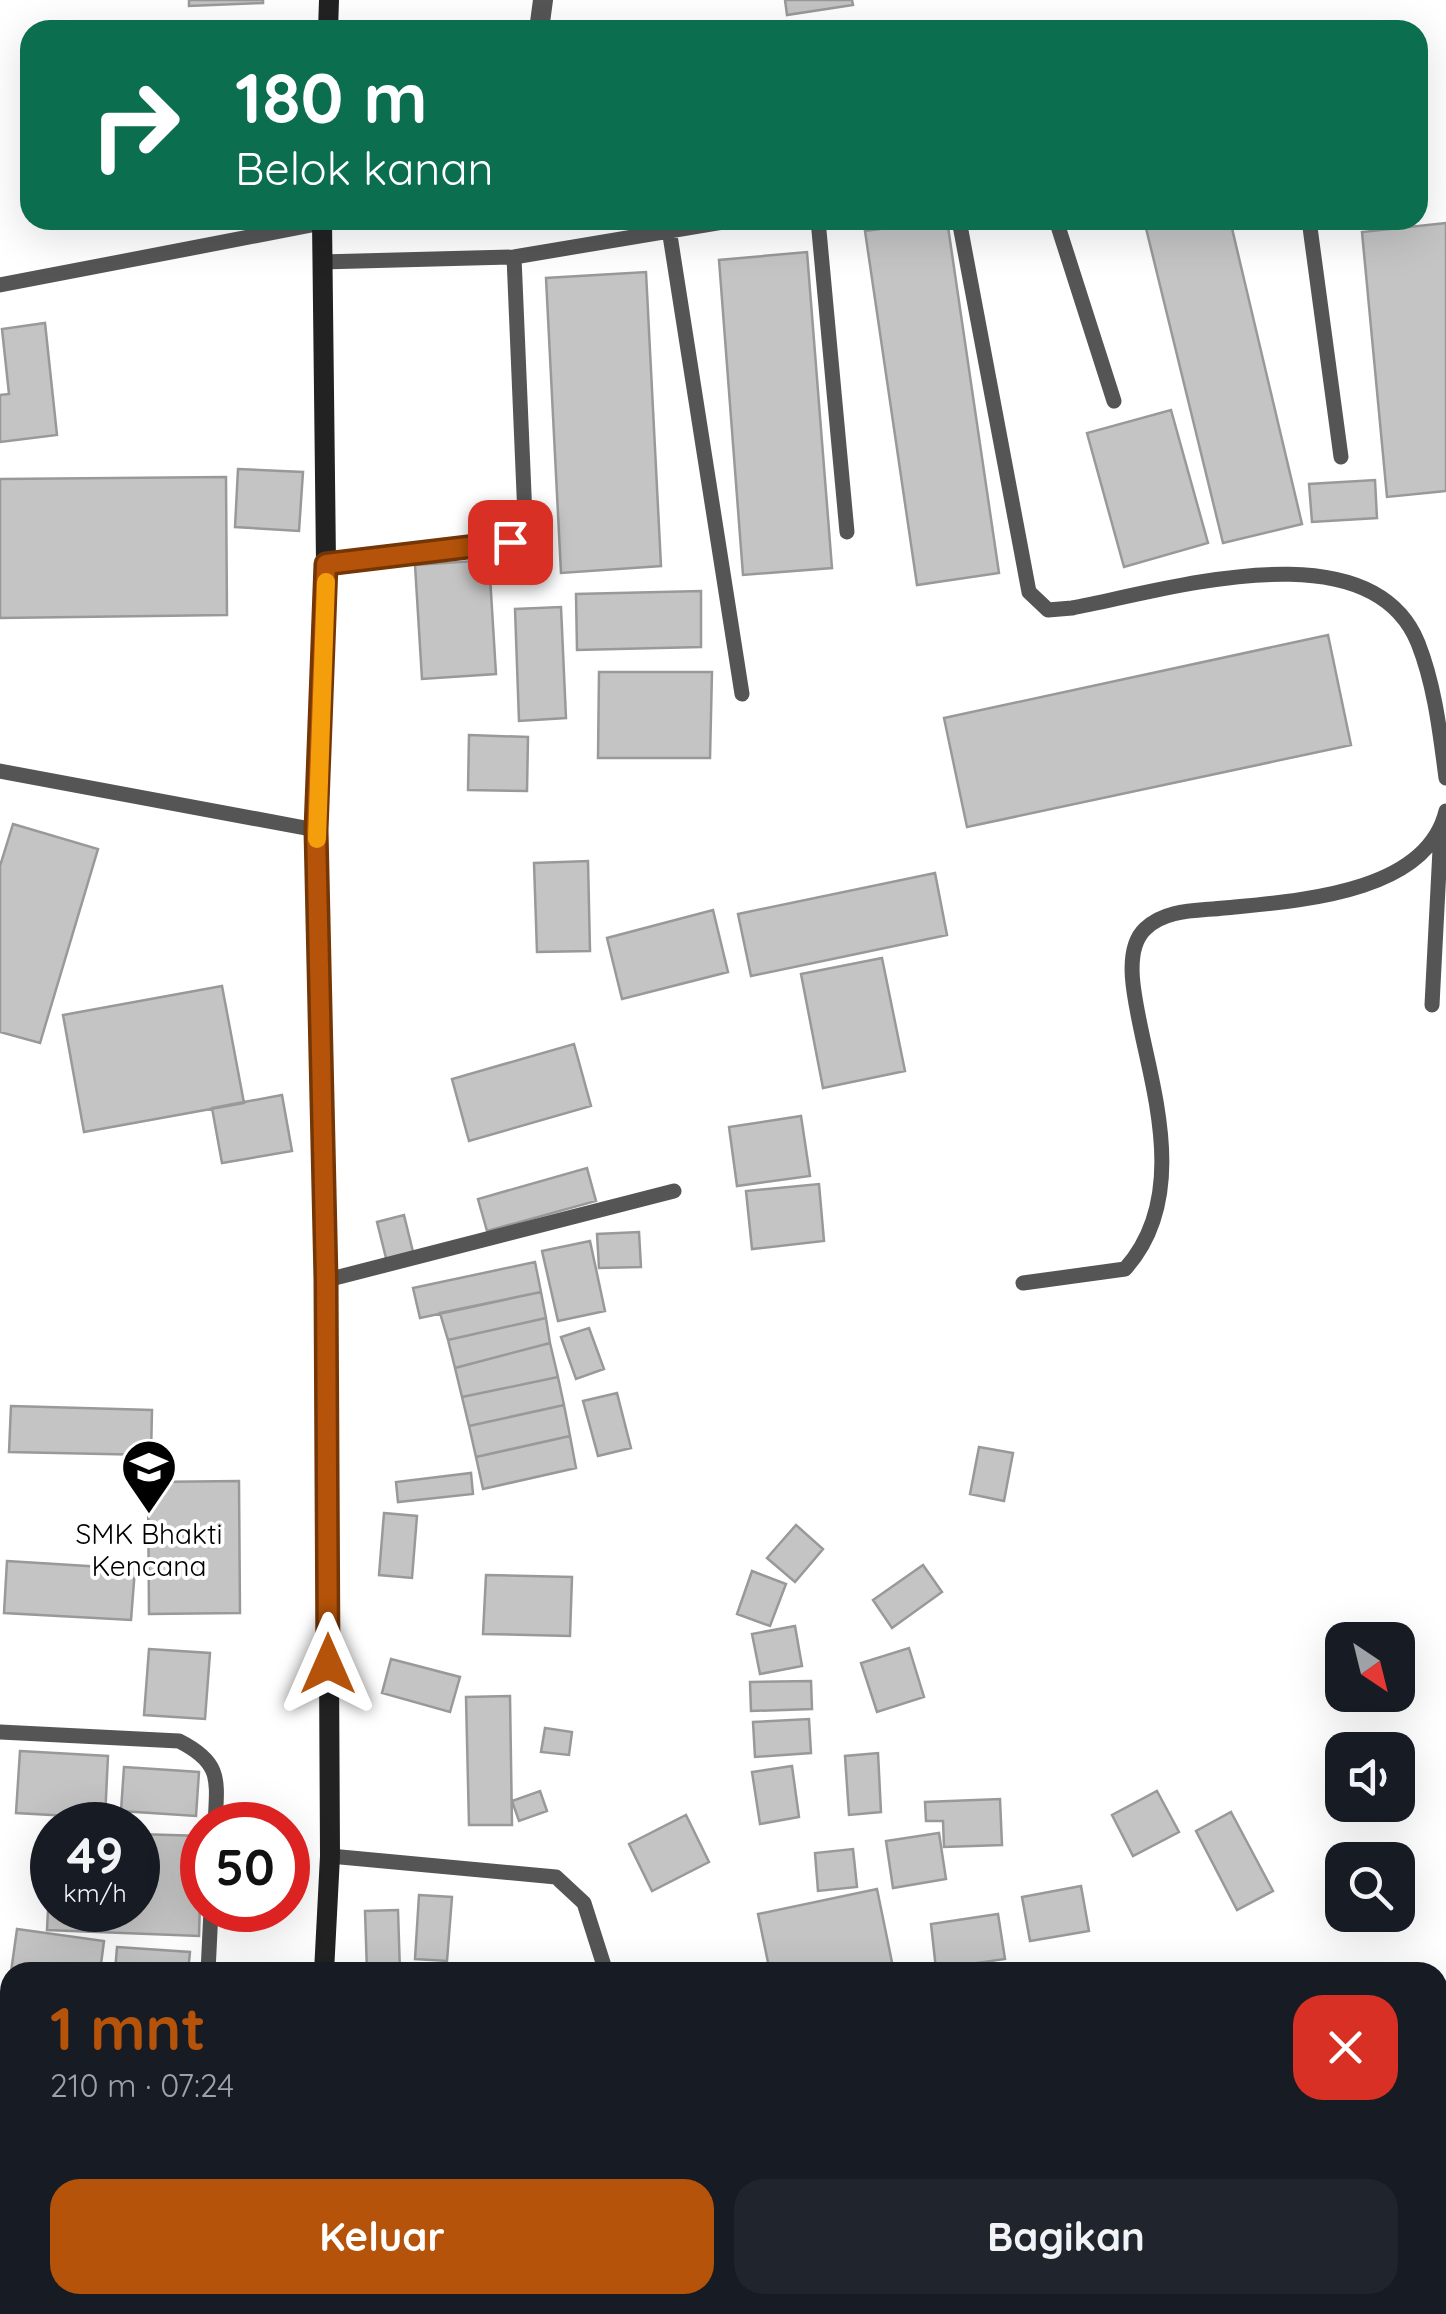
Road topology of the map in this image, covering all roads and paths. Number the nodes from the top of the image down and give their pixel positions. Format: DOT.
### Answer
graph roads {
  1 [pos="282,230"];
  2 [pos="322,230"];
  3 [pos="663,230"];
  4 [pos="669,230"];
  5 [pos="819,230"];
  6 [pos="961,230"];
  7 [pos="1059,230"];
  8 [pos="1310,230"];
  9 [pos="514,256"];
  10 [pos="320,262"];
  11 [pos="0,286"];
  12 [pos="1114,401"];
  13 [pos="1341,457"];
  14 [pos="847,532"];
  15 [pos="326,564"];
  16 [pos="742,694"];
  17 [pos="1441,708"];
  18 [pos="0,771"];
  19 [pos="1446,778"];
  20 [pos="1446,811"];
  21 [pos="316,830"];
  22 [pos="1442,830"];
  23 [pos="1432,1005"];
  24 [pos="674,1191"];
  25 [pos="326,1280"];
  26 [pos="1024,1283"];
  27 [pos="0,1732"];
  28 [pos="216,1802"];
  29 [pos="330,1856"];
  30 [pos="210,1932"];
  31 [pos="208,1962"];
  32 [pos="325,1962"];
  33 [pos="603,1962"];
  1 -- 11 [label="lane"];
  2 -- 10 [label="main road"];
  3 -- 9 [label="lane"];
  4 -- 16 [label="lane"];
  5 -- 14 [label="lane"];
  6 -- 17 [label="lane"];
  7 -- 12 [label="lane"];
  8 -- 13 [label="lane"];
  9 -- 10 [label="lane"];
  9 -- 15 [label="lane"];
  10 -- 15 [label="main road"];
  15 -- 21 [label="main road"];
  17 -- 19 [label="lane"];
  18 -- 21 [label="lane"];
  20 -- 22 [label="lane"];
  21 -- 25 [label="main road"];
  22 -- 23 [label="lane"];
  22 -- 26 [label="lane"];
  24 -- 25 [label="lane"];
  25 -- 29 [label="main road"];
  27 -- 28 [label="lane"];
  29 -- 32 [label="main road"];
  29 -- 33 [label="lane"];
  30 -- 31 [label="lane"];
}
